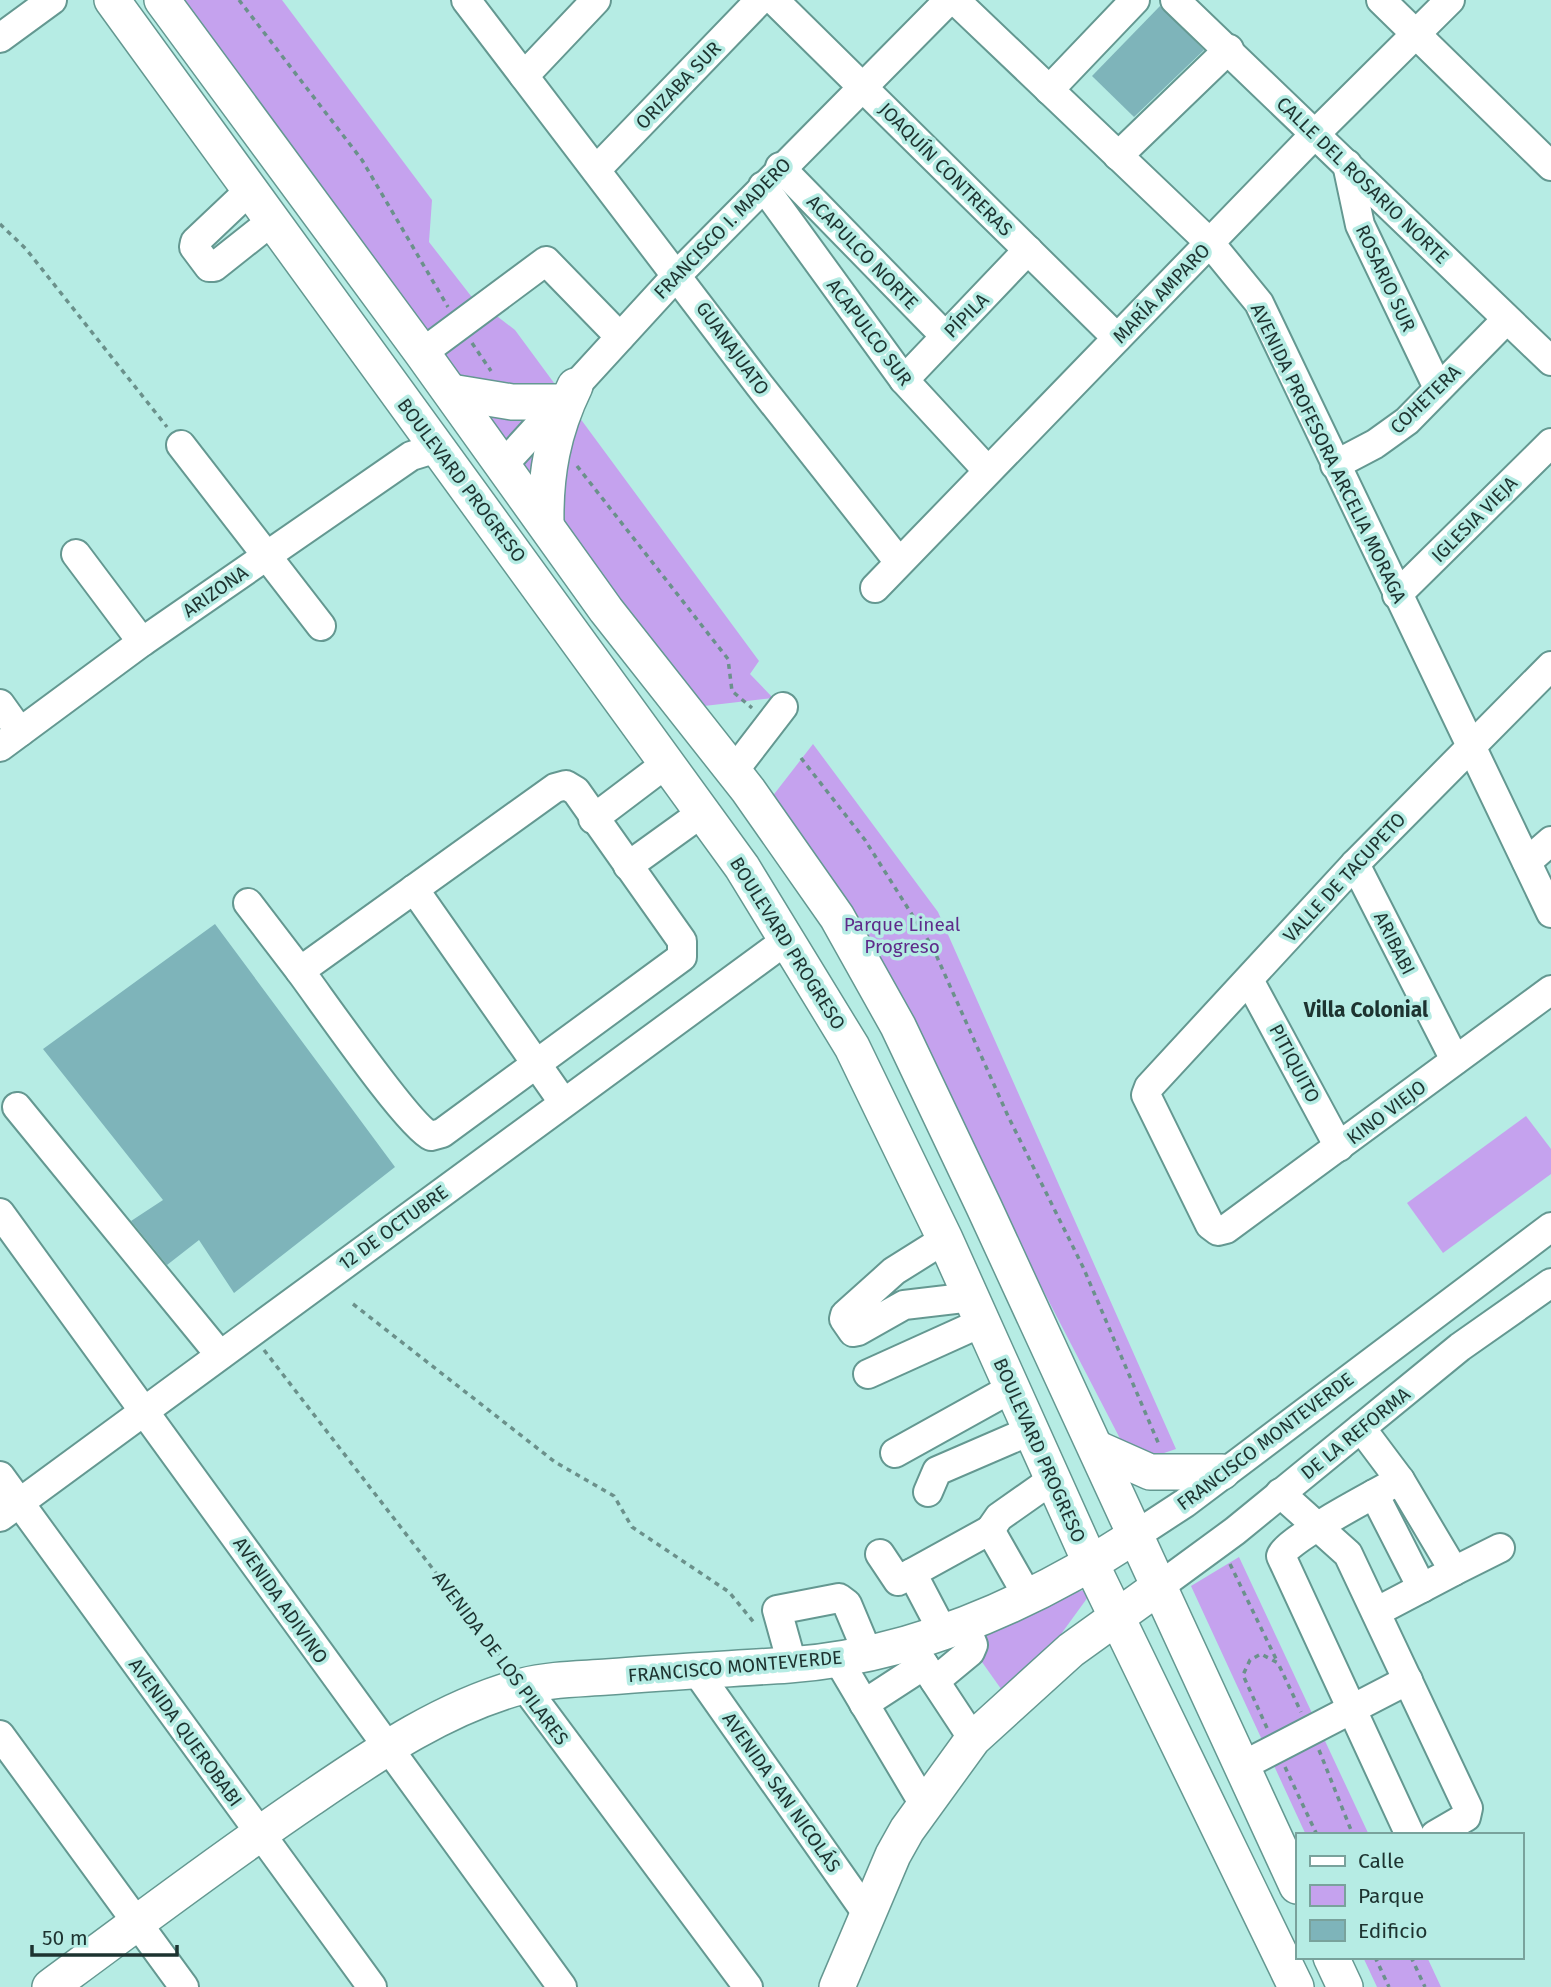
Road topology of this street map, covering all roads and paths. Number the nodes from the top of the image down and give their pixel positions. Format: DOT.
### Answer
graph roads {
  1 [pos="52,0"];
  2 [pos="112,0"];
  3 [pos="162,0"];
  4 [pos="239,0"];
  5 [pos="466,0"];
  6 [pos="596,0"];
  7 [pos="760,0"];
  8 [pos="774,0"];
  9 [pos="949,0"];
  10 [pos="955,0"];
  11 [pos="1135,0"];
  12 [pos="1175,0"];
  13 [pos="1381,0"];
  14 [pos="1450,0"];
  15 [pos="10,20"];
  16 [pos="1416,35"];
  17 [pos="1229,50"];
  18 [pos="524,76"];
  19 [pos="862,86"];
  20 [pos="1049,90"];
  21 [pos="1316,133"];
  22 [pos="1118,156"];
  23 [pos="1347,164"];
  24 [pos="1551,166"];
  25 [pos="596,170"];
  26 [pos="772,177"];
  27 [pos="250,190"];
  28 [pos="272,221"];
  29 [pos="0,224"];
  30 [pos="1210,243"];
  31 [pos="1028,250"];
  32 [pos="678,274"];
  33 [pos="1506,320"];
  34 [pos="463,325"];
  35 [pos="620,337"];
  36 [pos="945,337"];
  37 [pos="1117,338"];
  38 [pos="422,353"];
  39 [pos="1551,361"];
  40 [pos="904,380"];
  41 [pos="1438,388"];
  42 [pos="451,393"];
  43 [pos="567,394"];
  44 [pos="512,402"];
  45 [pos="1551,443"];
  46 [pos="181,445"];
  47 [pos="437,447"];
  48 [pos="574,462"];
  49 [pos="503,465"];
  50 [pos="1335,465"];
  51 [pos="987,470"];
  52 [pos="496,524"];
  53 [pos="546,524"];
  54 [pos="76,554"];
  55 [pos="268,555"];
  56 [pos="899,562"];
  57 [pos="875,588"];
  58 [pos="1397,595"];
  59 [pos="321,625"];
  60 [pos="142,642"];
  61 [pos="1551,666"];
  62 [pos="0,704"];
  63 [pos="776,715"];
  64 [pos="10,739"];
  65 [pos="1471,746"];
  66 [pos="801,758"];
  67 [pos="667,763"];
  68 [pos="733,772"];
  69 [pos="703,813"];
  70 [pos="593,819"];
  71 [pos="1551,841"];
  72 [pos="1527,862"];
  73 [pos="1355,864"];
  74 [pos="628,866"];
  75 [pos="414,889"];
  76 [pos="248,903"];
  77 [pos="1551,913"];
  78 [pos="788,939"];
  79 [pos="300,971"];
  80 [pos="1249,980"];
  81 [pos="1551,990"];
  82 [pos="1455,1060"];
  83 [pos="535,1064"];
  84 [pos="563,1102"];
  85 [pos="17,1107"];
  86 [pos="1339,1147"];
  87 [pos="1,1215"];
  88 [pos="1551,1227"];
  89 [pos="1218,1231"];
  90 [pos="945,1239"];
  91 [pos="894,1270"];
  92 [pos="1551,1283"];
  93 [pos="353,1304"];
  94 [pos="904,1306"];
  95 [pos="977,1309"];
  96 [pos="250,1331"];
  97 [pos="220,1354"];
  98 [pos="868,1374"];
  99 [pos="1013,1388"];
  100 [pos="146,1412"];
  101 [pos="1361,1428"];
  102 [pos="1032,1430"];
  103 [pos="1096,1448"];
  104 [pos="895,1453"];
  105 [pos="1223,1472"];
  106 [pos="1172,1473"];
  107 [pos="0,1476"];
  108 [pos="1053,1479"];
  109 [pos="1399,1480"];
  110 [pos="928,1492"];
  111 [pos="1280,1493"];
  112 [pos="1374,1494"];
  113 [pos="10,1510"];
  114 [pos="1318,1526"];
  115 [pos="990,1530"];
  116 [pos="1136,1535"];
  117 [pos="1216,1545"];
  118 [pos="1500,1548"];
  119 [pos="880,1554"];
  120 [pos="1091,1564"];
  121 [pos="1454,1571"];
  122 [pos="912,1573"];
  123 [pos="1160,1586"];
  124 [pos="1422,1588"];
  125 [pos="1027,1595"];
  126 [pos="1376,1612"];
  127 [pos="1116,1617"];
  128 [pos="954,1629"];
  129 [pos="762,1633"];
  130 [pos="853,1656"];
  131 [pos="923,1663"];
  132 [pos="1278,1663"];
  133 [pos="792,1664"];
  134 [pos="695,1669"];
  135 [pos="1408,1681"];
  136 [pos="524,1686"];
  137 [pos="864,1704"];
  138 [pos="1351,1708"];
  139 [pos="0,1735"];
  140 [pos="973,1738"];
  141 [pos="386,1747"];
  142 [pos="1240,1767"];
  143 [pos="925,1806"];
  144 [pos="260,1833"];
  145 [pos="1409,1833"];
  146 [pos="1438,1833"];
  147 [pos="1296,1884"];
  148 [pos="868,1915"];
  149 [pos="137,1923"];
  150 [pos="1332,1959"];
  151 [pos="1376,1959"];
  152 [pos="1412,1959"];
  153 [pos="50,1987"];
  154 [pos="184,1987"];
  155 [pos="373,1987"];
  156 [pos="562,1987"];
  157 [pos="748,1987"];
  158 [pos="837,1987"];
  159 [pos="1296,1987"];
  160 [pos="1345,1987"];
  161 [pos="1389,1987"];
  162 [pos="1425,1987"];
  1 -- 15 [label="street"];
  2 -- 27 [label="main road, BOULEVARD PROGRESO"];
  3 -- 38 [label="main road, BOULEVARD PROGRESO"];
  4 -- 34 [label="path"];
  5 -- 18 [label="street, GUANAJUATO"];
  6 -- 18 [label="street"];
  7 -- 25 [label="street, ORIZABA SUR"];
  8 -- 19 [label="street, JOAQUÍN CONTRERAS"];
  9 -- 19 [label="street, FRANCISCO I. MADERO"];
  10 -- 20 [label="street, AVENIDA PROFESORA ARCELIA MORAGA"];
  11 -- 20 [label="street"];
  12 -- 17 [label="street, CALLE DEL ROSARIO NORTE"];
  13 -- 16 [label="street"];
  14 -- 16 [label="street, MARÍA AMPARO"];
  16 -- 21 [label="street, MARÍA AMPARO"];
  16 -- 24 [label="street"];
  17 -- 21 [label="street, CALLE DEL ROSARIO NORTE"];
  17 -- 22 [label="street"];
  18 -- 25 [label="street, GUANAJUATO"];
  19 -- 26 [label="street, FRANCISCO I. MADERO"];
  19 -- 31 [label="street, JOAQUÍN CONTRERAS"];
  20 -- 22 [label="street, AVENIDA PROFESORA ARCELIA MORAGA"];
  21 -- 23 [label="street, CALLE DEL ROSARIO NORTE"];
  21 -- 30 [label="street, MARÍA AMPARO"];
  22 -- 30 [label="street, AVENIDA PROFESORA ARCELIA MORAGA"];
  23 -- 33 [label="street, CALLE DEL ROSARIO NORTE"];
  23 -- 41 [label="street, ROSARIO SUR"];
  25 -- 32 [label="street, GUANAJUATO"];
  26 -- 32 [label="street, FRANCISCO I. MADERO"];
  26 -- 36 [label="street, ACAPULCO NORTE"];
  26 -- 40 [label="street, ACAPULCO SUR"];
  27 -- 28 [label="main road, BOULEVARD PROGRESO"];
  27 -- 28 [label="street"];
  28 -- 47 [label="main road, BOULEVARD PROGRESO"];
  29 -- 46 [label="path"];
  30 -- 37 [label="street, MARÍA AMPARO"];
  30 -- 50 [label="street, AVENIDA PROFESORA ARCELIA MORAGA"];
  31 -- 36 [label="street, PÍPILA"];
  31 -- 37 [label="street, JOAQUÍN CONTRERAS"];
  32 -- 35 [label="street, FRANCISCO I. MADERO"];
  32 -- 56 [label="street, GUANAJUATO"];
  33 -- 39 [label="street, CALLE DEL ROSARIO NORTE"];
  33 -- 41 [label="street, COHETERA"];
  34 -- 35 [label="street"];
  34 -- 38 [label="street"];
  34 -- 44 [label="path"];
  35 -- 43 [label="street, FRANCISCO I. MADERO"];
  36 -- 40 [label="street, PÍPILA"];
  37 -- 51 [label="street, MARÍA AMPARO"];
  38 -- 42 [label="main road, BOULEVARD PROGRESO"];
  40 -- 51 [label="street, ACAPULCO SUR"];
  41 -- 50 [label="street, COHETERA"];
  42 -- 44 [label="main road"];
  42 -- 49 [label="main road, BOULEVARD PROGRESO"];
  43 -- 44 [label="main road"];
  43 -- 49 [label="street, FRANCISCO I. MADERO"];
  43 -- 53 [label="main road"];
  45 -- 58 [label="street, IGLESIA VIEJA"];
  46 -- 55 [label="street"];
  47 -- 49 [label="main road"];
  47 -- 52 [label="main road, BOULEVARD PROGRESO"];
  47 -- 55 [label="street, ARIZONA"];
  48 -- 63 [label="path"];
  49 -- 52 [label="main road"];
  49 -- 53 [label="main road, BOULEVARD PROGRESO"];
  50 -- 58 [label="street, AVENIDA PROFESORA ARCELIA MORAGA"];
  51 -- 56 [label="street, MARÍA AMPARO"];
  52 -- 67 [label="main road, BOULEVARD PROGRESO"];
  53 -- 68 [label="main road, BOULEVARD PROGRESO"];
  54 -- 60 [label="street"];
  55 -- 59 [label="street"];
  55 -- 60 [label="street, ARIZONA"];
  56 -- 57 [label="street, MARÍA AMPARO"];
  58 -- 65 [label="street, AVENIDA PROFESORA ARCELIA MORAGA"];
  60 -- 64 [label="street, ARIZONA"];
  61 -- 65 [label="street, VALLE DE TACUPETO"];
  62 -- 64 [label="street"];
  63 -- 68 [label="street"];
  65 -- 72 [label="street, AVENIDA PROFESORA ARCELIA MORAGA"];
  65 -- 73 [label="street, VALLE DE TACUPETO"];
  66 -- 106 [label="path"];
  67 -- 69 [label="main road, BOULEVARD PROGRESO"];
  67 -- 70 [label="street"];
  68 -- 103 [label="main road, BOULEVARD PROGRESO"];
  69 -- 74 [label="street"];
  69 -- 78 [label="main road, BOULEVARD PROGRESO"];
  70 -- 74 [label="street"];
  70 -- 75 [label="street"];
  71 -- 72 [label="street"];
  72 -- 77 [label="street, AVENIDA PROFESORA ARCELIA MORAGA"];
  73 -- 80 [label="street, VALLE DE TACUPETO"];
  73 -- 82 [label="street, ARIBABI"];
  74 -- 83 [label="street"];
  75 -- 79 [label="street"];
  75 -- 83 [label="street"];
  76 -- 79 [label="street"];
  78 -- 84 [label="street, 12 DE OCTUBRE"];
  78 -- 90 [label="main road, BOULEVARD PROGRESO"];
  79 -- 83 [label="street"];
  80 -- 86 [label="street, PITIQUITO"];
  80 -- 89 [label="street, VALLE DE TACUPETO"];
  81 -- 82 [label="street, KINO VIEJO"];
  82 -- 86 [label="street, KINO VIEJO"];
  83 -- 84 [label="street"];
  84 -- 96 [label="street, 12 DE OCTUBRE"];
  85 -- 97 [label="street"];
  86 -- 89 [label="street, KINO VIEJO"];
  87 -- 100 [label="street, AVENIDA ADIVINO"];
  88 -- 105 [label="street, FRANCISCO MONTEVERDE"];
  90 -- 91 [label="street"];
  90 -- 95 [label="main road, BOULEVARD PROGRESO"];
  91 -- 94 [label="street"];
  91 -- 94 [label="street"];
  92 -- 101 [label="street, DE LA REFORMA"];
  93 -- 129 [label="path"];
  94 -- 95 [label="street"];
  95 -- 98 [label="street"];
  95 -- 99 [label="main road, BOULEVARD PROGRESO"];
  96 -- 97 [label="street, 12 DE OCTUBRE"];
  96 -- 136 [label="path, AVENIDA DE LOS PILARES"];
  97 -- 100 [label="street, 12 DE OCTUBRE"];
  99 -- 102 [label="main road, BOULEVARD PROGRESO"];
  99 -- 104 [label="street"];
  100 -- 113 [label="street, 12 DE OCTUBRE"];
  100 -- 141 [label="street, AVENIDA ADIVINO"];
  101 -- 109 [label="street"];
  101 -- 111 [label="street, DE LA REFORMA"];
  102 -- 108 [label="main road, BOULEVARD PROGRESO"];
  102 -- 110 [label="street"];
  103 -- 106 [label="main road"];
  103 -- 116 [label="main road, BOULEVARD PROGRESO"];
  105 -- 106 [label="main road"];
  105 -- 116 [label="street, FRANCISCO MONTEVERDE"];
  107 -- 113 [label="street, AVENIDA QUEROBABI"];
  108 -- 115 [label="street"];
  108 -- 120 [label="main road, BOULEVARD PROGRESO"];
  109 -- 112 [label="street"];
  109 -- 121 [label="street"];
  111 -- 114 [label="street"];
  111 -- 117 [label="street, DE LA REFORMA"];
  112 -- 114 [label="street"];
  112 -- 124 [label="street"];
  113 -- 144 [label="street, AVENIDA QUEROBABI"];
  114 -- 126 [label="street"];
  114 -- 138 [label="street"];
  115 -- 122 [label="street"];
  115 -- 125 [label="street"];
  116 -- 120 [label="main road, FRANCISCO MONTEVERDE"];
  116 -- 123 [label="main road, BOULEVARD PROGRESO"];
  117 -- 123 [label="street, DE LA REFORMA"];
  117 -- 132 [label="path"];
  118 -- 121 [label="street"];
  119 -- 122 [label="street"];
  120 -- 125 [label="main road, FRANCISCO MONTEVERDE"];
  120 -- 127 [label="main road, BOULEVARD PROGRESO"];
  121 -- 124 [label="street"];
  122 -- 128 [label="street"];
  123 -- 127 [label="main road"];
  123 -- 142 [label="main road, BOULEVARD PROGRESO"];
  124 -- 126 [label="street"];
  125 -- 128 [label="main road, FRANCISCO MONTEVERDE"];
  126 -- 135 [label="street"];
  127 -- 140 [label="main road"];
  127 -- 159 [label="main road, BOULEVARD PROGRESO"];
  128 -- 131 [label="main road, FRANCISCO MONTEVERDE"];
  130 -- 131 [label="main road, FRANCISCO MONTEVERDE"];
  130 -- 133 [label="main road, FRANCISCO MONTEVERDE"];
  130 -- 133 [label="street"];
  130 -- 137 [label="street"];
  131 -- 137 [label="street"];
  131 -- 140 [label="street"];
  133 -- 134 [label="main road, FRANCISCO MONTEVERDE"];
  134 -- 136 [label="main road, FRANCISCO MONTEVERDE"];
  134 -- 148 [label="street, AVENIDA SAN NICOLÁS"];
  135 -- 138 [label="street"];
  135 -- 146 [label="street"];
  136 -- 141 [label="main road, FRANCISCO MONTEVERDE"];
  136 -- 157 [label="street, AVENIDA DE LOS PILARES"];
  137 -- 143 [label="street"];
  138 -- 142 [label="street"];
  138 -- 145 [label="street"];
  139 -- 149 [label="street"];
  140 -- 143 [label="main road"];
  141 -- 144 [label="main road, FRANCISCO MONTEVERDE"];
  141 -- 156 [label="street, AVENIDA ADIVINO"];
  142 -- 147 [label="main road, BOULEVARD PROGRESO"];
  143 -- 148 [label="main road"];
  144 -- 149 [label="main road, FRANCISCO MONTEVERDE"];
  144 -- 155 [label="street, AVENIDA QUEROBABI"];
  148 -- 158 [label="main road"];
  149 -- 153 [label="main road, FRANCISCO MONTEVERDE"];
  149 -- 154 [label="street"];
  150 -- 160 [label="main road"];
  151 -- 161 [label="path"];
  152 -- 162 [label="path"];
}
